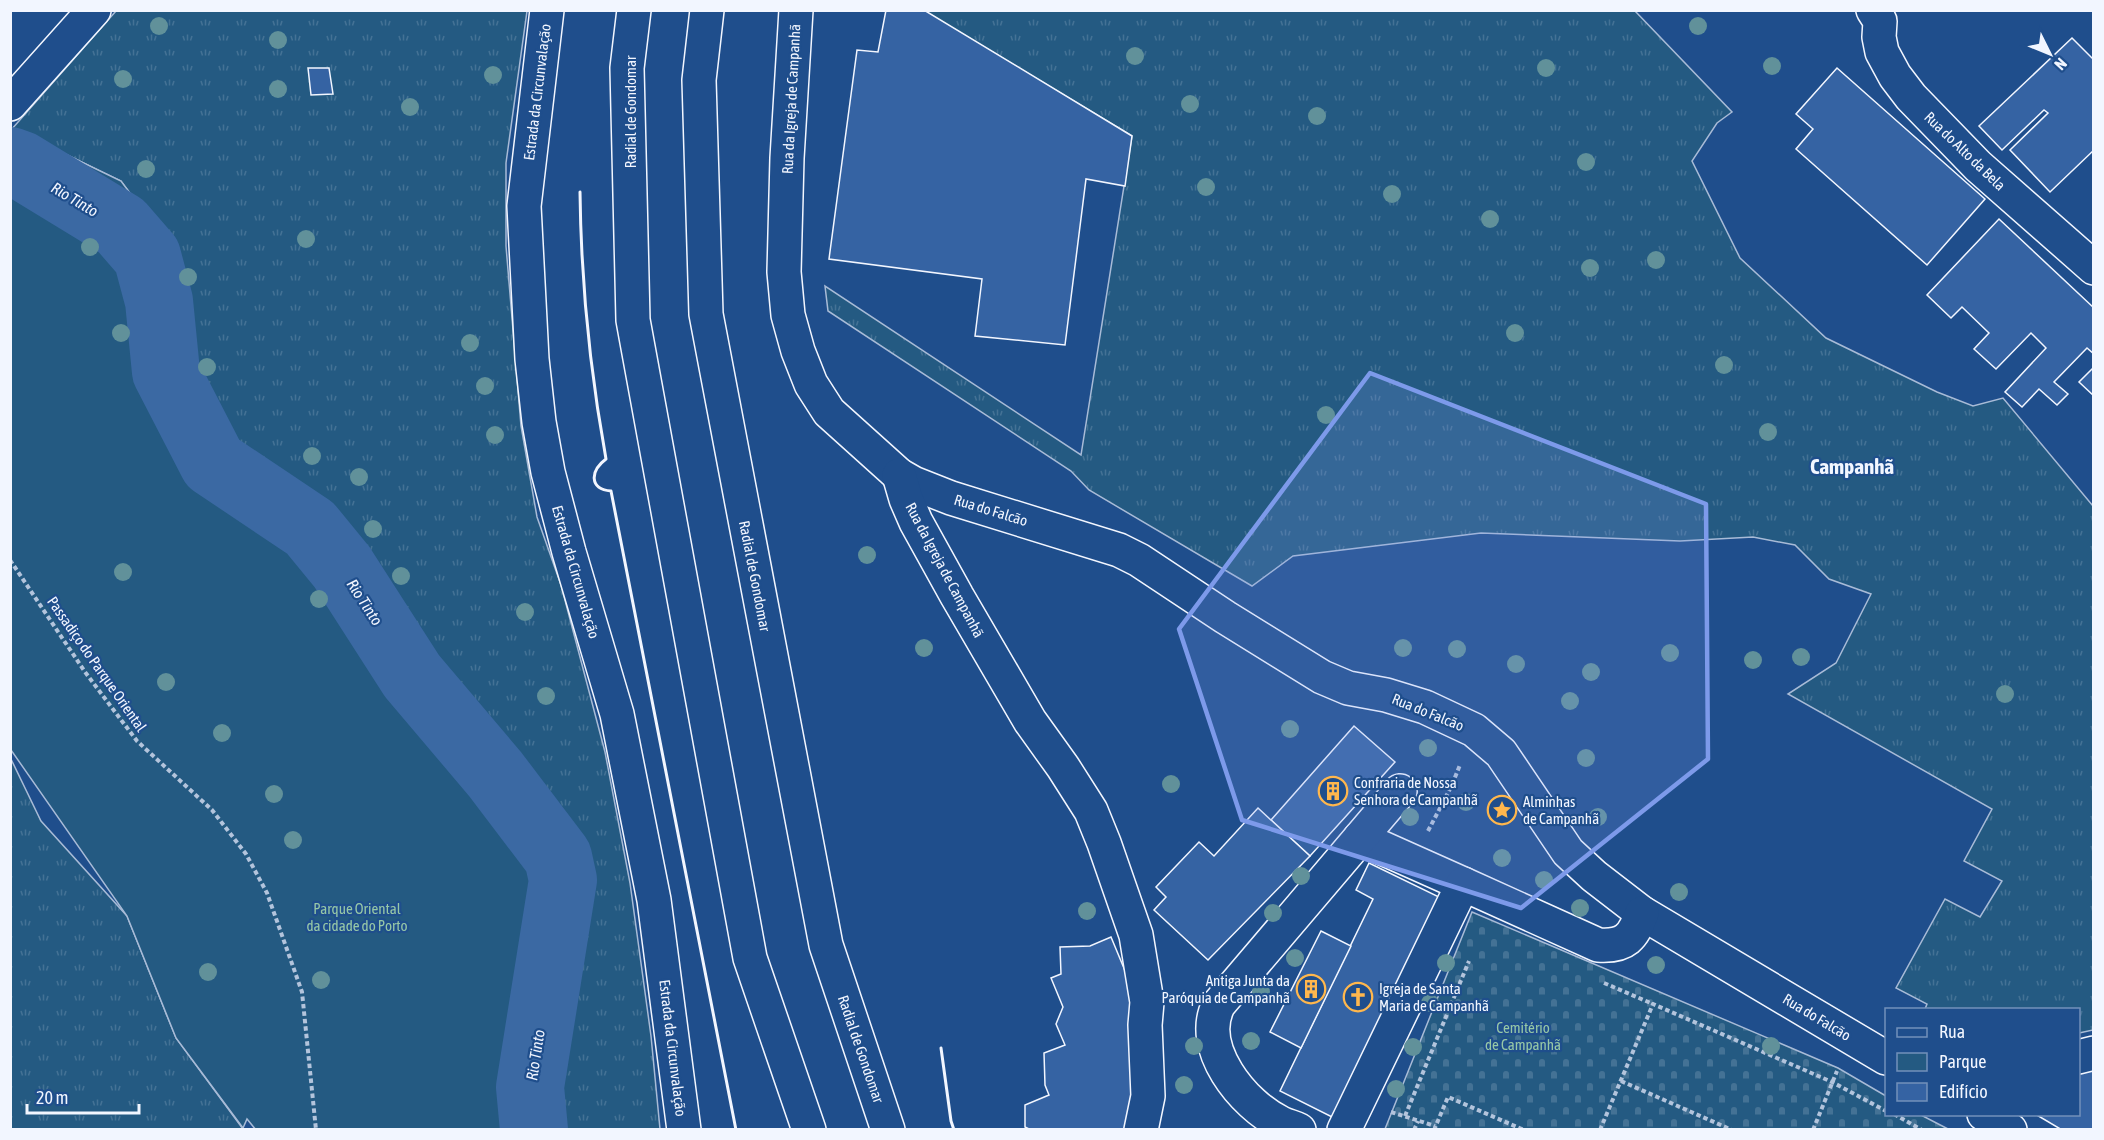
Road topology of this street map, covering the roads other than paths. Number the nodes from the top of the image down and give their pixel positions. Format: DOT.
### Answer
graph roads {
  1 [pos="94,10"];
  2 [pos="547,10"];
  3 [pos="634,10"];
  4 [pos="707,10"];
  5 [pos="796,10"];
  6 [pos="1873,10"];
  7 [pos="10,104"];
  8 [pos="2094,267"];
  9 [pos="899,475"];
  10 [pos="1400,791"];
  11 [pos="1360,838"];
  12 [pos="1463,884"];
  13 [pos="1642,913"];
  14 [pos="1885,1057"];
  15 [pos="1987,1116"];
  16 [pos="1349,1122"];
  17 [pos="684,1130"];
  18 [pos="809,1130"];
  19 [pos="888,1130"];
  20 [pos="1141,1130"];
  21 [pos="1299,1130"];
  22 [pos="2010,1130"];
  1 -- 7 [label="main road"];
  2 -- 17 [label="main road, Estrada da Circunvalação"];
  3 -- 18 [label="main road, Radial de Gondomar"];
  4 -- 19 [label="main road, Radial de Gondomar"];
  5 -- 9 [label="main road, Rua da Igreja de Campanhã"];
  6 -- 8 [label="main road, Rua do Alto da Bela"];
  9 -- 13 [label="main road, Rua do Falcão"];
  9 -- 20 [label="main road, Rua da Igreja de Campanhã"];
  10 -- 11 [label="main road"];
  11 -- 12 [label="main road"];
  11 -- 21 [label="main road"];
  12 -- 13 [label="main road"];
  12 -- 16 [label="main road"];
  13 -- 14 [label="main road, Rua do Falcão"];
  15 -- 22 [label="main road"];
}
